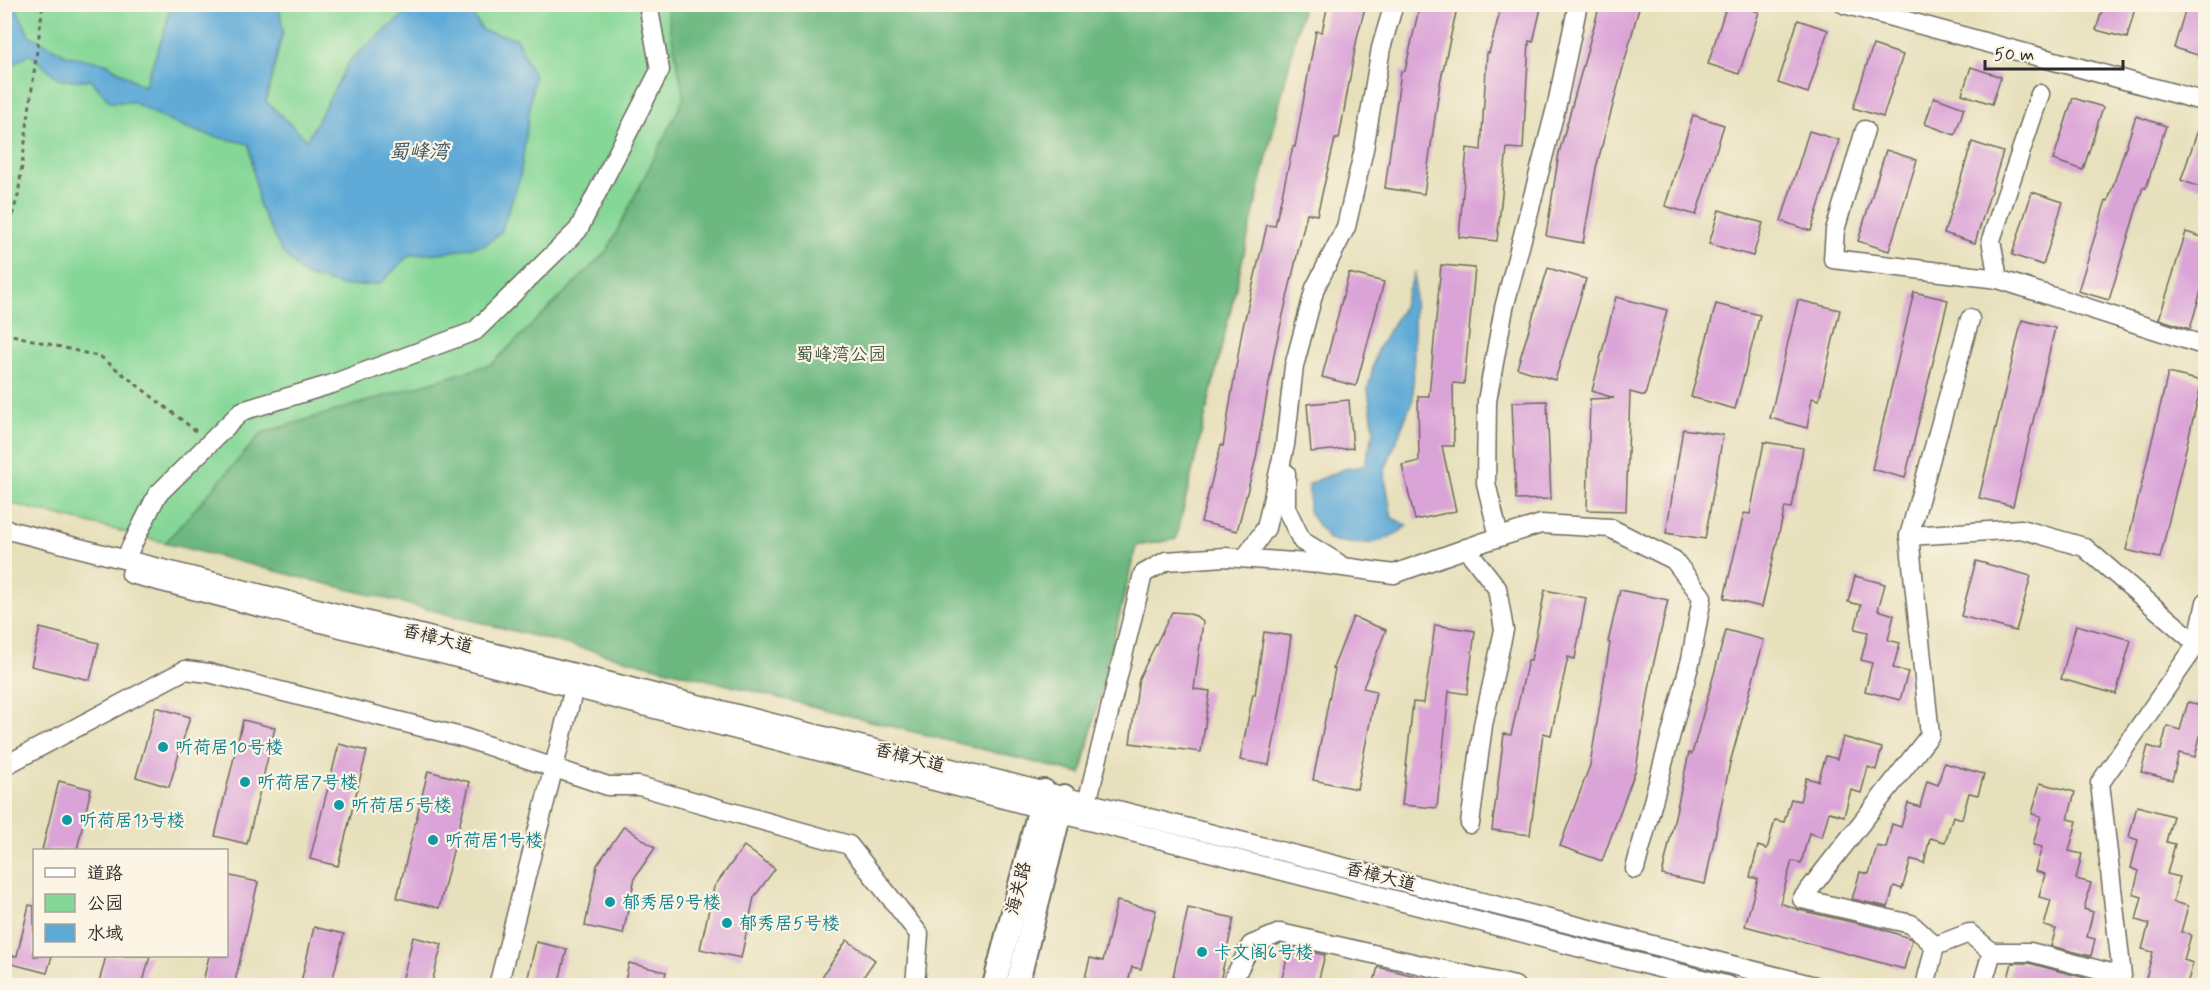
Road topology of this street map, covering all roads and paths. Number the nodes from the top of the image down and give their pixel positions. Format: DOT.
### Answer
graph roads {
  1 [pos="43,4"];
  2 [pos="648,4"];
  3 [pos="1394,4"];
  4 [pos="1578,4"];
  5 [pos="1844,4"];
  6 [pos="2040,94"];
  7 [pos="2205,102"];
  8 [pos="1865,130"];
  9 [pos="4,241"];
  10 [pos="1998,279"];
  11 [pos="1970,319"];
  12 [pos="4,333"];
  13 [pos="2205,346"];
  14 [pos="210,443"];
  15 [pos="1286,445"];
  16 [pos="4,529"];
  17 [pos="1909,536"];
  18 [pos="1499,537"];
  19 [pos="4,541"];
  20 [pos="1466,548"];
  21 [pos="1245,558"];
  22 [pos="125,559"];
  23 [pos="1345,568"];
  24 [pos="2205,602"];
  25 [pos="2197,644"];
  26 [pos="574,688"];
  27 [pos="4,766"];
  28 [pos="554,768"];
  29 [pos="1052,802"];
  30 [pos="1085,810"];
  31 [pos="1470,824"];
  32 [pos="1635,870"];
  33 [pos="1935,946"];
  34 [pos="1992,952"];
  35 [pos="1697,956"];
  36 [pos="1694,981"];
  37 [pos="498,986"];
  38 [pos="915,986"];
  39 [pos="994,986"];
  40 [pos="1017,986"];
  41 [pos="1230,986"];
  42 [pos="1515,986"];
  43 [pos="1729,986"];
  44 [pos="1815,986"];
  45 [pos="1925,986"];
  46 [pos="1982,986"];
  1 -- 9 [label="path"];
  2 -- 14 [label="street"];
  3 -- 15 [label="street"];
  4 -- 18 [label="street"];
  5 -- 7 [label="street"];
  6 -- 10 [label="street"];
  8 -- 10 [label="street"];
  10 -- 13 [label="street"];
  11 -- 17 [label="street"];
  12 -- 14 [label="path"];
  14 -- 22 [label="street"];
  15 -- 21 [label="street"];
  15 -- 23 [label="street"];
  16 -- 22 [label="street, 香樟大道"];
  17 -- 25 [label="street"];
  17 -- 33 [label="street"];
  18 -- 20 [label="street"];
  18 -- 32 [label="street"];
  19 -- 26 [label="street, 香樟大道"];
  20 -- 23 [label="street"];
  20 -- 31 [label="street"];
  21 -- 23 [label="street"];
  21 -- 30 [label="street"];
  22 -- 29 [label="street, 香樟大道"];
  24 -- 25 [label="street"];
  25 -- 34 [label="street"];
  26 -- 28 [label="street"];
  26 -- 29 [label="street, 香樟大道"];
  27 -- 28 [label="street"];
  28 -- 37 [label="street"];
  28 -- 38 [label="street"];
  29 -- 30 [label="street, 香樟大道"];
  29 -- 39 [label="main road, 海关路"];
  29 -- 40 [label="main road, 海关路"];
  30 -- 35 [label="street, 香樟大道"];
  30 -- 36 [label="street, 香樟大道"];
  33 -- 34 [label="street"];
  33 -- 45 [label="street"];
  34 -- 46 [label="street"];
  35 -- 36 [label="street"];
  35 -- 44 [label="street, 香樟大道"];
  36 -- 43 [label="street, 香樟大道"];
  41 -- 42 [label="street"];
}
